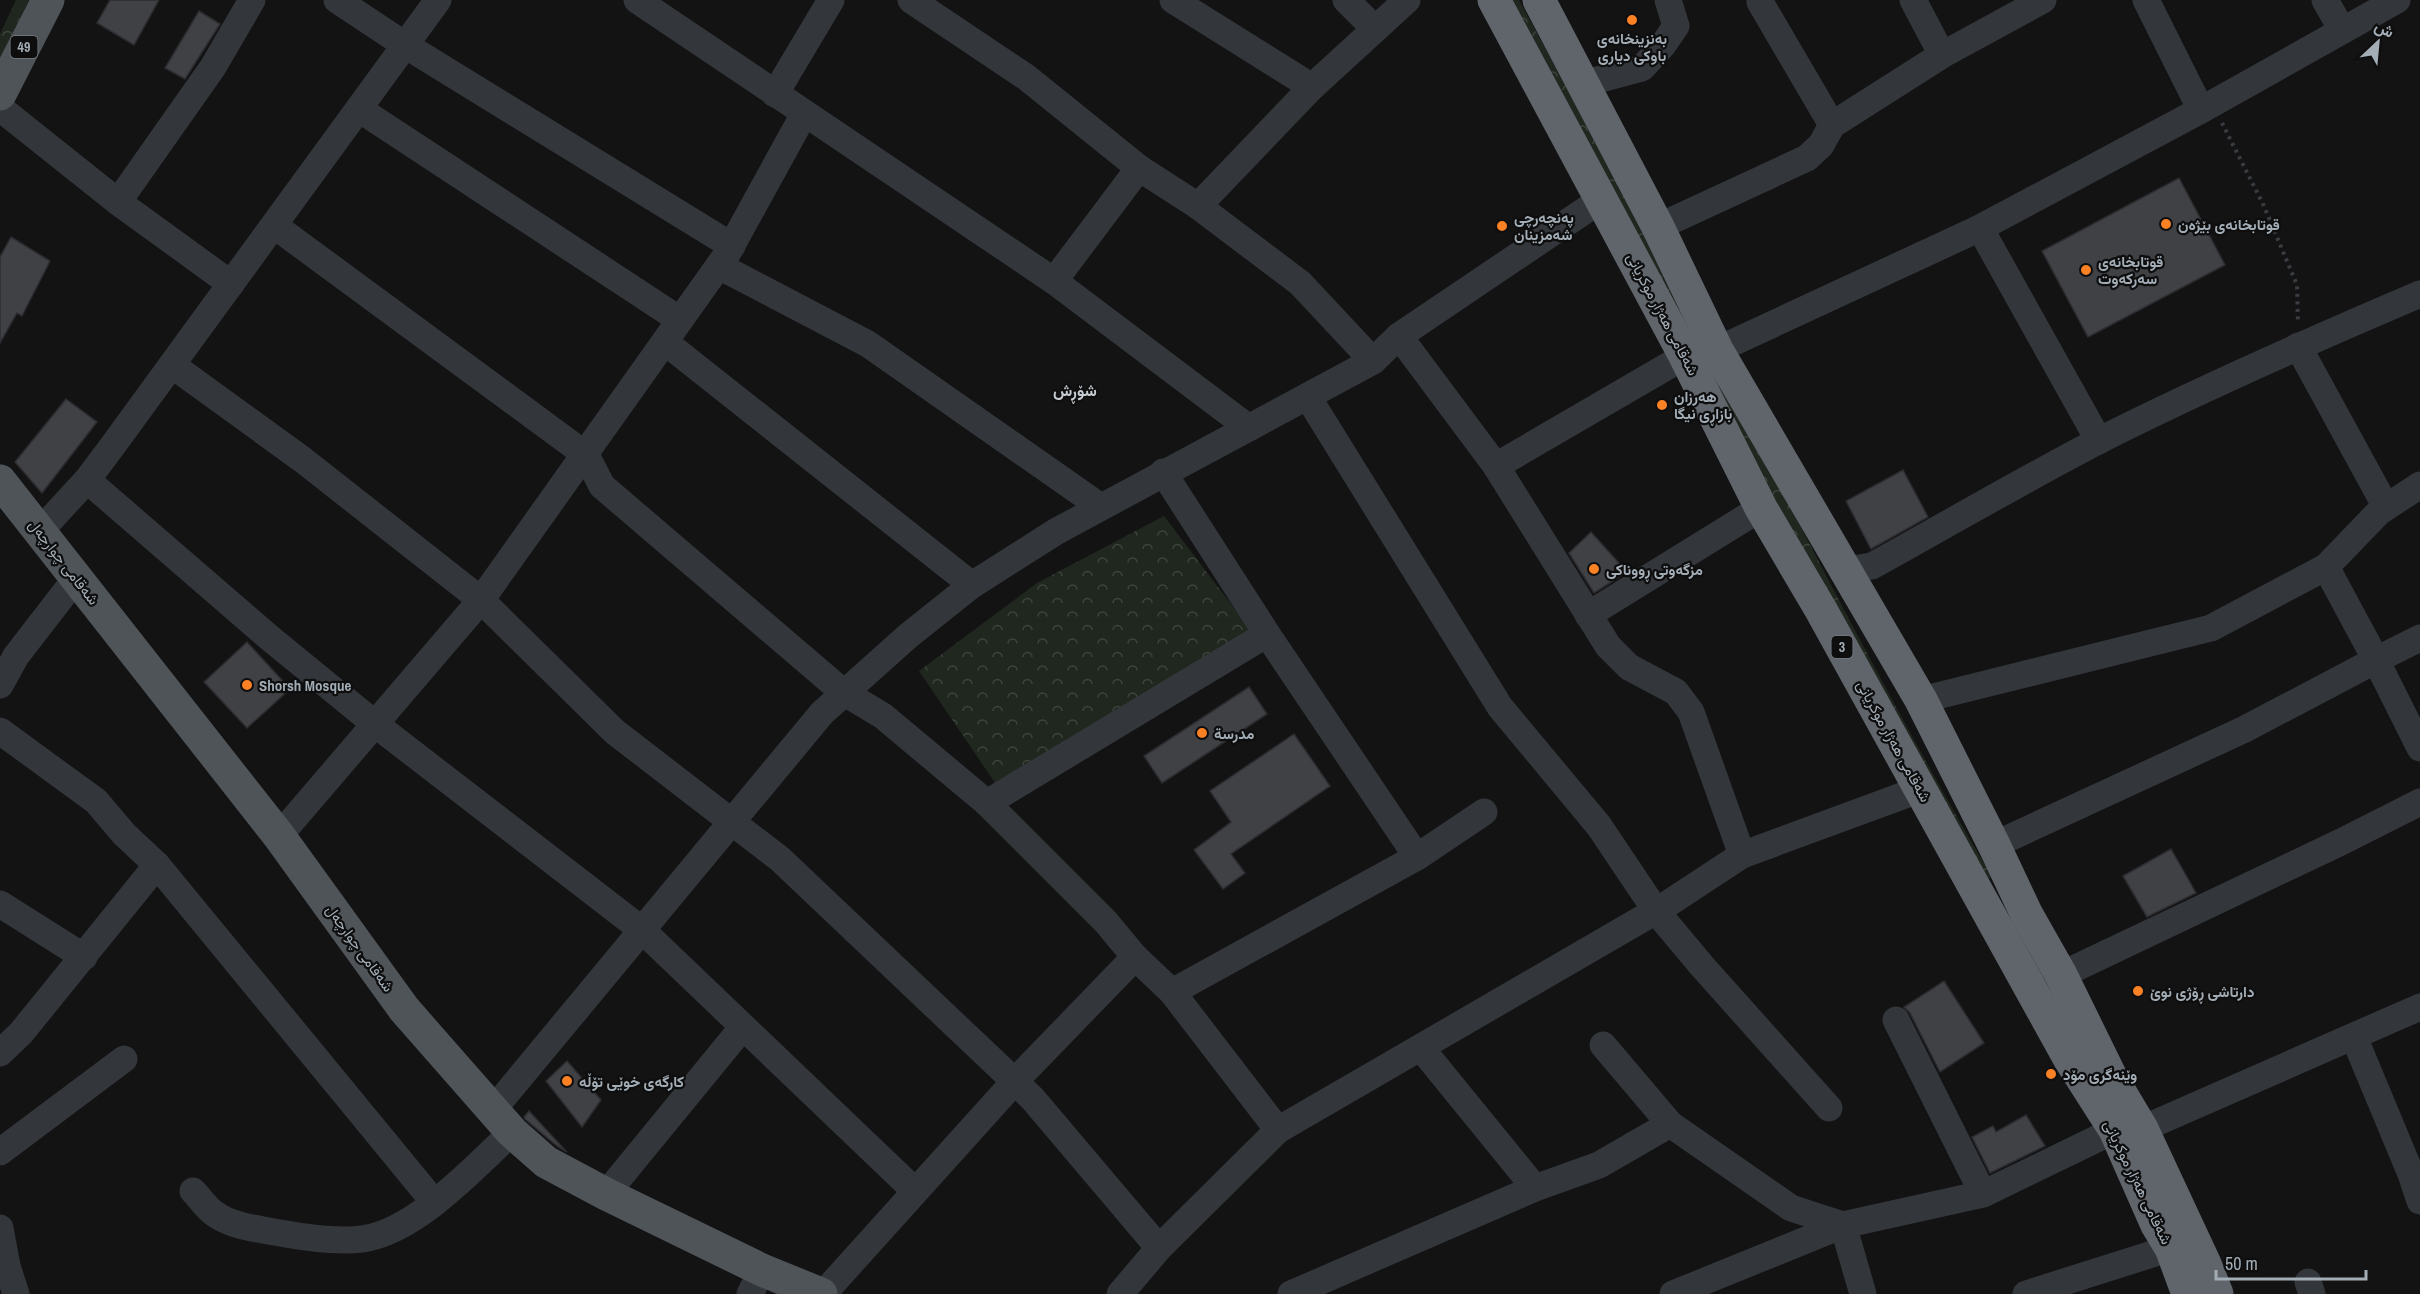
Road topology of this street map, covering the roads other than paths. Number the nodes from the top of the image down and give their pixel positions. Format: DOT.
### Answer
graph roads {
  1 [pos="48,0"];
  2 [pos="252,0"];
  3 [pos="337,0"];
  4 [pos="438,0"];
  5 [pos="637,0"];
  6 [pos="831,0"];
  7 [pos="911,0"];
  8 [pos="1173,0"];
  9 [pos="1346,0"];
  10 [pos="1407,0"];
  11 [pos="1494,0"];
  12 [pos="1668,0"];
  13 [pos="1914,0"];
  14 [pos="2043,0"];
  15 [pos="2146,0"];
  16 [pos="2325,0"];
  17 [pos="2397,0"];
  18 [pos="1545,1"];
  19 [pos="1760,2"];
  20 [pos="1374,29"];
  21 [pos="2342,30"];
  22 [pos="405,45"];
  23 [pos="1942,55"];
  24 [pos="1582,84"];
  25 [pos="1312,87"];
  26 [pos="0,94"];
  27 [pos="775,94"];
  28 [pos="2206,106"];
  29 [pos="0,108"];
  30 [pos="359,108"];
  31 [pos="804,114"];
  32 [pos="1832,125"];
  33 [pos="1138,168"];
  34 [pos="1602,199"];
  35 [pos="118,202"];
  36 [pos="1198,206"];
  37 [pos="274,226"];
  38 [pos="1658,227"];
  39 [pos="1980,228"];
  40 [pos="725,256"];
  41 [pos="1054,281"];
  42 [pos="231,284"];
  43 [pos="2420,294"];
  44 [pos="673,331"];
  45 [pos="1398,336"];
  46 [pos="2298,346"];
  47 [pos="1717,350"];
  48 [pos="1685,356"];
  49 [pos="1372,361"];
  50 [pos="172,365"];
  51 [pos="1308,398"];
  52 [pos="1249,428"];
  53 [pos="2099,441"];
  54 [pos="586,455"];
  55 [pos="1496,466"];
  56 [pos="1163,472"];
  57 [pos="87,480"];
  58 [pos="0,483"];
  59 [pos="2420,485"];
  60 [pos="1101,507"];
  61 [pos="2386,507"];
  62 [pos="1761,508"];
  63 [pos="40,531"];
  64 [pos="2326,567"];
  65 [pos="1846,570"];
  66 [pos="77,577"];
  67 [pos="972,585"];
  68 [pos="481,600"];
  69 [pos="1588,615"];
  70 [pos="1267,634"];
  71 [pos="2420,638"];
  72 [pos="2376,660"];
  73 [pos="0,684"];
  74 [pos="843,692"];
  75 [pos="1921,700"];
  76 [pos="375,724"];
  77 [pos="0,731"];
  78 [pos="2420,748"];
  79 [pos="1921,789"];
  80 [pos="2420,802"];
  81 [pos="987,803"];
  82 [pos="1484,812"];
  83 [pos="731,822"];
  84 [pos="279,836"];
  85 [pos="1742,855"];
  86 [pos="1417,857"];
  87 [pos="1999,857"];
  88 [pos="157,865"];
  89 [pos="1977,890"];
  90 [pos="0,904"];
  91 [pos="1656,911"];
  92 [pos="2033,923"];
  93 [pos="642,930"];
  94 [pos="2005,939"];
  95 [pos="84,957"];
  96 [pos="1135,957"];
  97 [pos="2061,975"];
  98 [pos="1172,992"];
  99 [pos="2420,1007"];
  100 [pos="1896,1020"];
  101 [pos="742,1028"];
  102 [pos="2354,1037"];
  103 [pos="1603,1045"];
  104 [pos="1421,1048"];
  105 [pos="0,1053"];
  106 [pos="124,1059"];
  107 [pos="1015,1081"];
  108 [pos="1829,1108"];
  109 [pos="502,1122"];
  110 [pos="1670,1124"];
  111 [pos="1278,1130"];
  112 [pos="2128,1130"];
  113 [pos="0,1152"];
  114 [pos="2416,1172"];
  115 [pos="1534,1188"];
  116 [pos="193,1191"];
  117 [pos="915,1191"];
  118 [pos="606,1194"];
  119 [pos="1983,1194"];
  120 [pos="2420,1201"];
  121 [pos="434,1202"];
  122 [pos="1843,1225"];
  123 [pos="0,1228"];
  124 [pos="1159,1248"];
  125 [pos="2171,1248"];
  126 [pos="756,1282"];
  127 [pos="16,1294"];
  128 [pos="822,1294"];
  129 [pos="1120,1294"];
  130 [pos="1291,1294"];
  131 [pos="1673,1294"];
  132 [pos="1863,1294"];
  133 [pos="2026,1294"];
  134 [pos="2188,1294"];
  135 [pos="2217,1294"];
  1 -- 26 [label="main road, 49"];
  2 -- 35 [label="street"];
  3 -- 22 [label="street"];
  4 -- 22 [label="street"];
  5 -- 27 [label="street"];
  6 -- 27 [label="street"];
  7 -- 33 [label="street"];
  8 -- 25 [label="street"];
  9 -- 20 [label="street"];
  10 -- 20 [label="street"];
  11 -- 34 [label="highway, شەقامی ھەژار موکریانی / 3"];
  12 -- 24 [label="street"];
  13 -- 23 [label="street"];
  14 -- 23 [label="street"];
  15 -- 28 [label="street"];
  16 -- 21 [label="street"];
  17 -- 21 [label="street"];
  18 -- 24 [label="highway, شەقامی ھەژار موکریانی / 3"];
  19 -- 32 [label="street"];
  20 -- 25 [label="street"];
  21 -- 28 [label="street"];
  22 -- 30 [label="street"];
  22 -- 40 [label="street"];
  23 -- 32 [label="street"];
  24 -- 38 [label="highway, شەقامی ھەژار موکریانی / 3"];
  25 -- 36 [label="street"];
  27 -- 31 [label="street"];
  28 -- 39 [label="street"];
  29 -- 35 [label="street"];
  30 -- 37 [label="street"];
  30 -- 44 [label="street"];
  31 -- 40 [label="street"];
  31 -- 41 [label="street"];
  32 -- 38 [label="street"];
  33 -- 36 [label="street"];
  33 -- 41 [label="street"];
  34 -- 45 [label="street"];
  34 -- 48 [label="highway, شەقامی ھەژار موکریانی / 3"];
  35 -- 42 [label="street"];
  36 -- 49 [label="street"];
  37 -- 42 [label="street"];
  37 -- 54 [label="street"];
  38 -- 47 [label="highway, شەقامی ھەژار موکریانی / 3"];
  39 -- 47 [label="street"];
  39 -- 53 [label="street"];
  40 -- 44 [label="street"];
  40 -- 60 [label="street"];
  41 -- 52 [label="street"];
  42 -- 50 [label="street"];
  43 -- 46 [label="street"];
  44 -- 54 [label="street"];
  44 -- 67 [label="street"];
  45 -- 49 [label="street"];
  45 -- 55 [label="street"];
  46 -- 53 [label="street"];
  46 -- 61 [label="street"];
  47 -- 65 [label="highway, شەقامی ھەژار موکریانی / 3"];
  48 -- 55 [label="street"];
  48 -- 62 [label="highway, شەقامی ھەژار موکریانی / 3"];
  49 -- 51 [label="street"];
  50 -- 57 [label="street"];
  50 -- 68 [label="street"];
  51 -- 52 [label="street"];
  51 -- 91 [label="street"];
  52 -- 56 [label="street"];
  53 -- 65 [label="street"];
  54 -- 68 [label="street"];
  54 -- 74 [label="street"];
  55 -- 69 [label="street"];
  56 -- 60 [label="street"];
  56 -- 70 [label="street"];
  57 -- 63 [label="street"];
  57 -- 76 [label="street"];
  58 -- 63 [label="main road, شەقامی چوارچەل"];
  59 -- 61 [label="street"];
  60 -- 67 [label="street"];
  61 -- 64 [label="street"];
  62 -- 69 [label="street"];
  62 -- 79 [label="highway, شەقامی ھەژار موکریانی / 3"];
  63 -- 66 [label="main road, شەقامی چوارچەل"];
  64 -- 72 [label="street"];
  64 -- 75 [label="street"];
  65 -- 75 [label="highway, شەقامی ھەژار موکریانی / 3"];
  66 -- 73 [label="street"];
  66 -- 84 [label="main road, شەقامی چوارچەل"];
  67 -- 74 [label="street"];
  68 -- 76 [label="street"];
  68 -- 83 [label="street"];
  69 -- 85 [label="street"];
  70 -- 81 [label="street"];
  70 -- 86 [label="street"];
  71 -- 72 [label="street"];
  72 -- 78 [label="street"];
  72 -- 87 [label="street"];
  74 -- 81 [label="street"];
  74 -- 83 [label="street"];
  75 -- 87 [label="highway, شەقامی ھەژار موکریانی / 3"];
  76 -- 84 [label="street"];
  76 -- 93 [label="street"];
  77 -- 88 [label="street"];
  79 -- 85 [label="street"];
  79 -- 89 [label="highway, شەقامی ھەژار موکریانی / 3"];
  80 -- 97 [label="street"];
  81 -- 96 [label="street"];
  82 -- 86 [label="street"];
  83 -- 93 [label="street"];
  83 -- 107 [label="street"];
  84 -- 109 [label="main road, شەقامی چوارچەل"];
  85 -- 91 [label="street"];
  86 -- 98 [label="street"];
  87 -- 89 [label="highway"];
  87 -- 92 [label="highway, شەقامی ھەژار موکریانی / 3"];
  88 -- 95 [label="street"];
  88 -- 121 [label="street"];
  89 -- 94 [label="highway, شەقامی ھەژار موکریانی / 3"];
  90 -- 95 [label="street"];
  91 -- 104 [label="street"];
  91 -- 108 [label="street"];
  92 -- 94 [label="highway"];
  92 -- 97 [label="highway, شەقامی ھەژار موکریانی / 3"];
  93 -- 101 [label="street"];
  93 -- 109 [label="street"];
  94 -- 112 [label="highway, شەقامی ھەژار موکریانی / 3"];
  95 -- 105 [label="street"];
  96 -- 98 [label="street"];
  96 -- 107 [label="street"];
  97 -- 112 [label="highway, شەقامی ھەژار موکریانی / 3"];
  98 -- 111 [label="street"];
  99 -- 102 [label="street"];
  100 -- 119 [label="street"];
  101 -- 117 [label="street"];
  101 -- 118 [label="street"];
  102 -- 112 [label="street"];
  102 -- 114 [label="street"];
  103 -- 110 [label="street"];
  104 -- 111 [label="street"];
  104 -- 115 [label="street"];
  106 -- 113 [label="street"];
  107 -- 117 [label="street"];
  107 -- 124 [label="street"];
  109 -- 118 [label="main road, شەقامی چوارچەل"];
  109 -- 121 [label="street"];
  110 -- 115 [label="street"];
  110 -- 122 [label="street"];
  111 -- 124 [label="street"];
  112 -- 119 [label="street"];
  112 -- 125 [label="highway, شەقامی ھەژار موکریانی / 3"];
  112 -- 135 [label="highway, شەقامی ھەژار موکریانی / 3"];
  114 -- 120 [label="street"];
  115 -- 130 [label="street"];
  116 -- 121 [label="street"];
  117 -- 128 [label="street"];
  118 -- 126 [label="main road, شەقامی چوارچەل"];
  119 -- 122 [label="street"];
  122 -- 131 [label="street"];
  122 -- 132 [label="street"];
  123 -- 127 [label="street"];
  124 -- 129 [label="street"];
  125 -- 133 [label="street"];
  125 -- 134 [label="highway, شەقامی ھەژار موکریانی / 3"];
  126 -- 128 [label="main road, شەقامی چوارچەل"];
}
